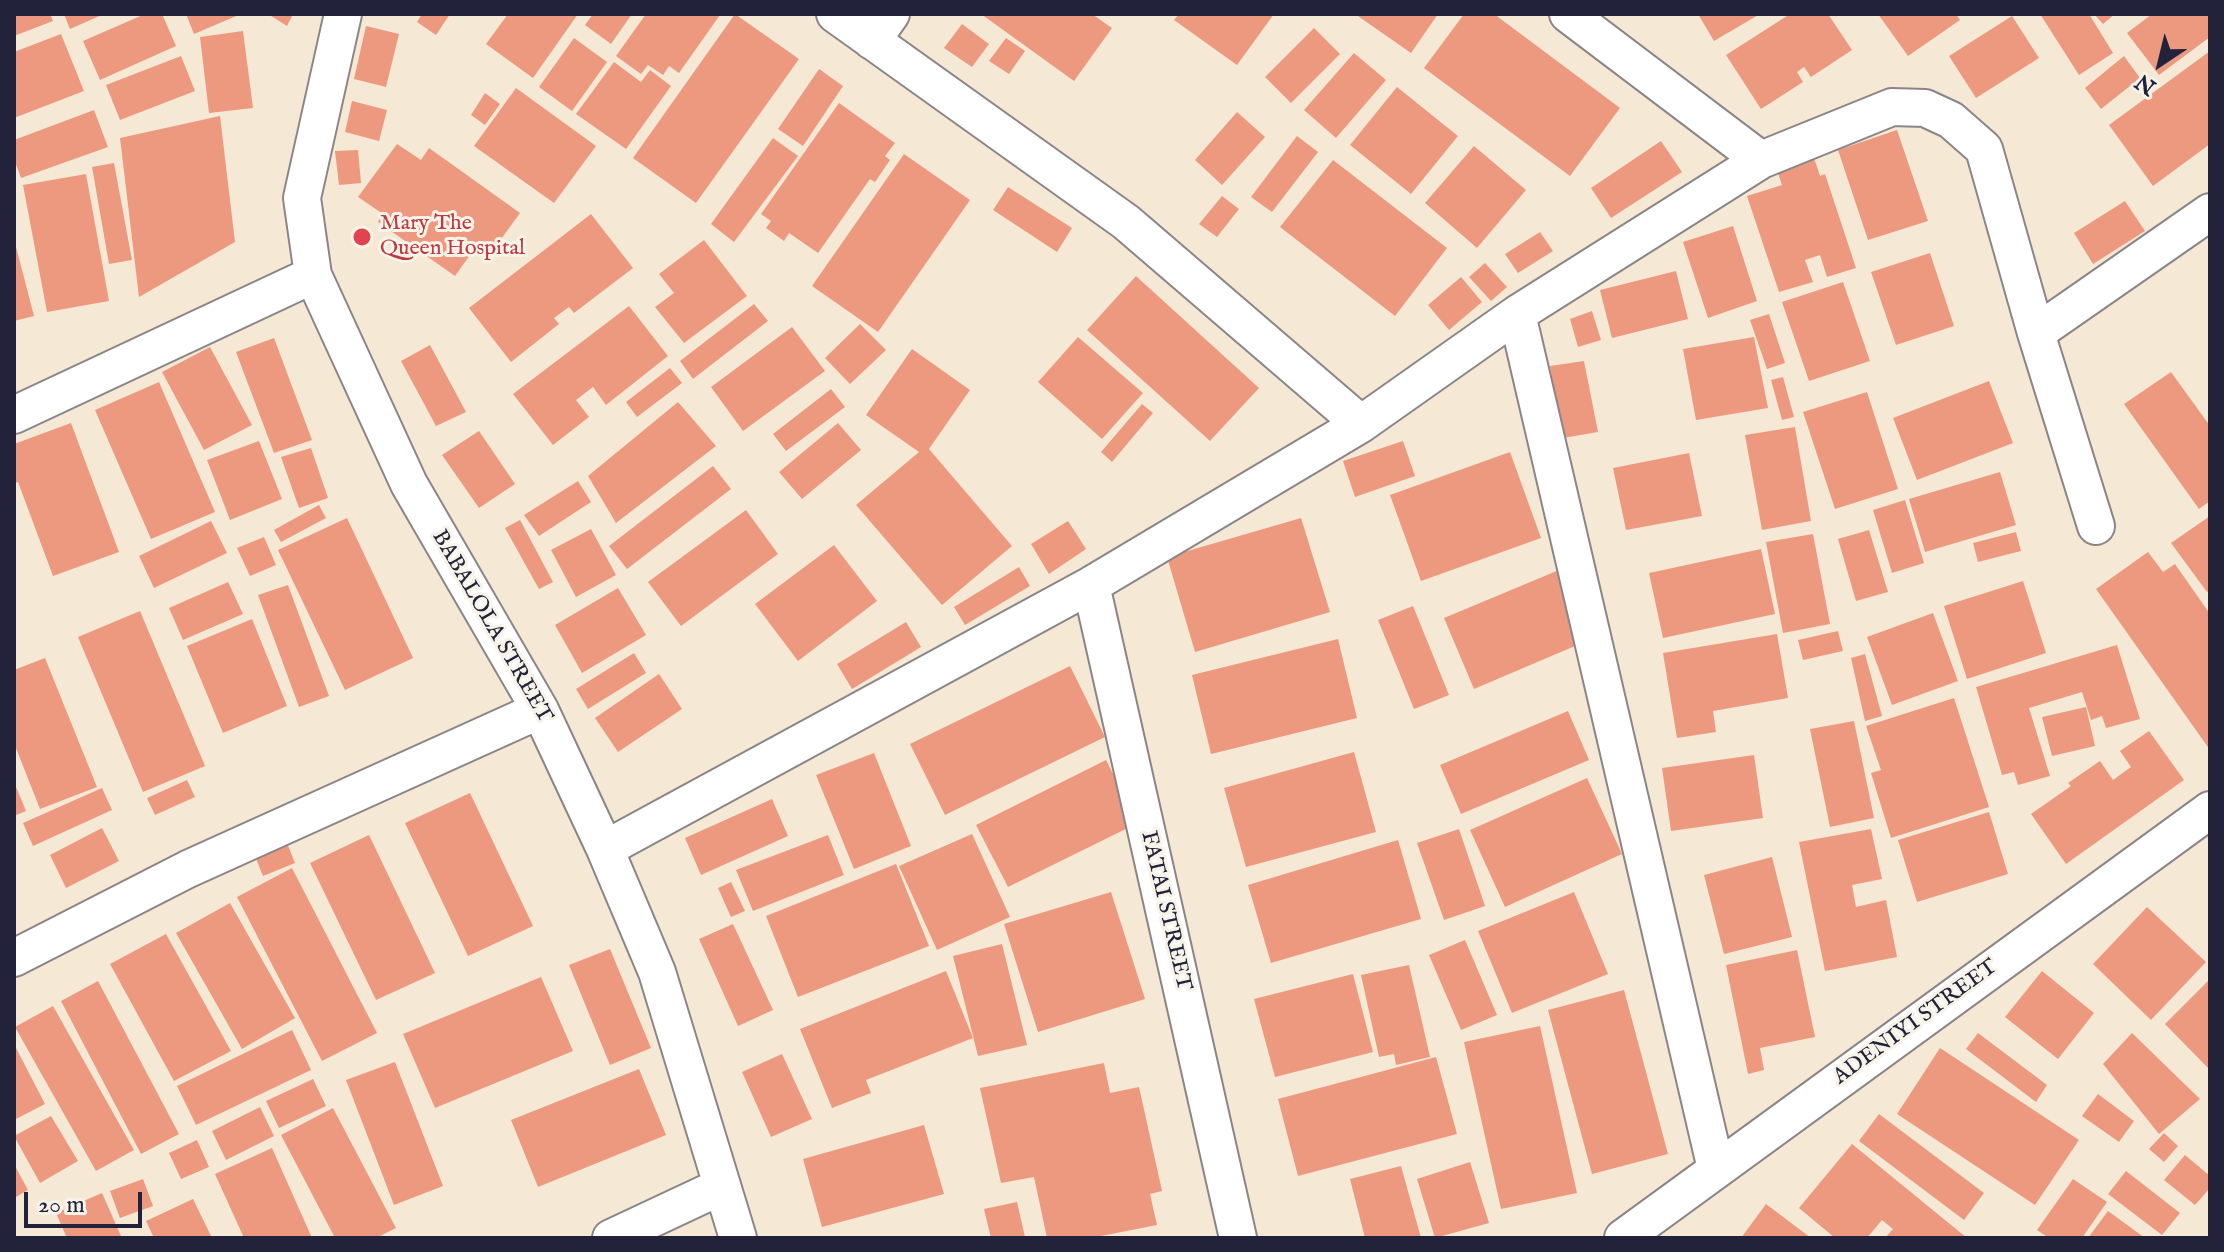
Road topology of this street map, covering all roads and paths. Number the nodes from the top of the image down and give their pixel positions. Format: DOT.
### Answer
graph roads {
  1 [pos="343,14"];
  2 [pos="835,14"];
  3 [pos="1568,14"];
  4 [pos="882,27"];
  5 [pos="1761,160"];
  6 [pos="2210,212"];
  7 [pos="313,275"];
  8 [pos="1517,314"];
  9 [pos="2036,333"];
  10 [pos="14,415"];
  11 [pos="1361,424"];
  12 [pos="2096,526"];
  13 [pos="1091,585"];
  14 [pos="540,710"];
  15 [pos="2205,822"];
  16 [pos="605,849"];
  17 [pos="14,958"];
  18 [pos="1716,1169"];
  19 [pos="722,1186"];
  20 [pos="611,1238"];
  21 [pos="738,1238"];
  22 [pos="1238,1238"];
  23 [pos="1623,1238"];
  1 -- 7 [label="street, BABALOLA STREET"];
  2 -- 4 [label="street"];
  3 -- 5 [label="street"];
  4 -- 11 [label="street"];
  5 -- 8 [label="street"];
  5 -- 9 [label="street"];
  6 -- 9 [label="street"];
  7 -- 10 [label="street"];
  7 -- 14 [label="street, BABALOLA STREET"];
  8 -- 11 [label="street"];
  8 -- 18 [label="street"];
  9 -- 12 [label="street"];
  11 -- 13 [label="street"];
  13 -- 16 [label="street"];
  13 -- 22 [label="street, FATAI STREET"];
  14 -- 16 [label="street, BABALOLA STREET"];
  14 -- 17 [label="street"];
  15 -- 18 [label="street, ADENIYI STREET"];
  16 -- 19 [label="street, BABALOLA STREET"];
  18 -- 23 [label="street, ADENIYI STREET"];
  19 -- 20 [label="street"];
  19 -- 21 [label="street, BABALOLA STREET"];
}
